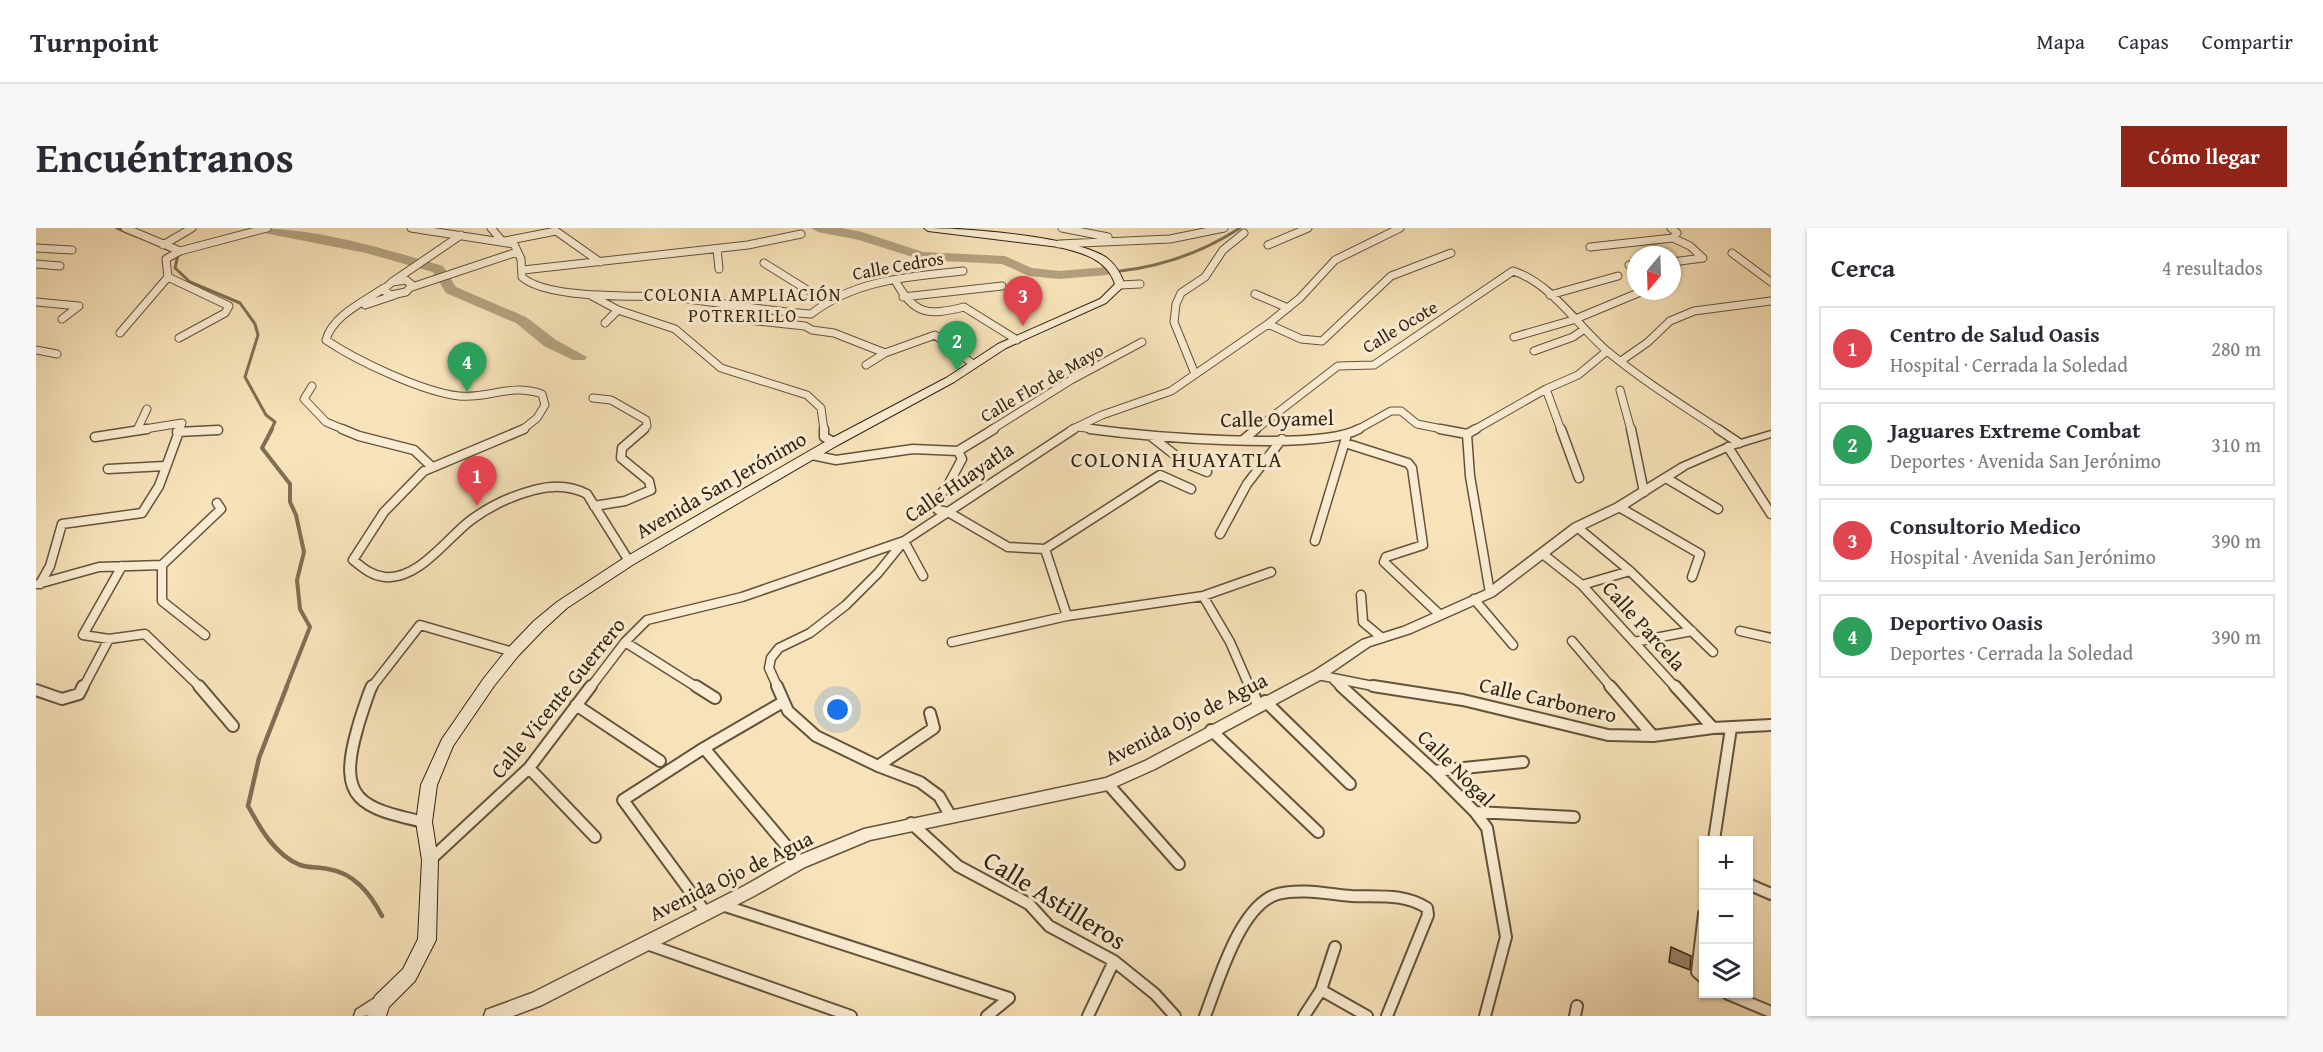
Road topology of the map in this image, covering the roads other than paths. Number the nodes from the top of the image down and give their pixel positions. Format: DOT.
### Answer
graph roads {
  1 [pos="125,228"];
  2 [pos="142,228"];
  3 [pos="192,228"];
  4 [pos="267,228"];
  5 [pos="411,228"];
  6 [pos="491,228"];
  7 [pos="928,228"];
  8 [pos="1062,228"];
  9 [pos="1224,228"];
  10 [pos="1308,228"];
  11 [pos="1400,228"];
  12 [pos="1671,228"];
  13 [pos="1206,230"];
  14 [pos="134,232"];
  15 [pos="1244,233"];
  16 [pos="801,234"];
  17 [pos="460,236"];
  18 [pos="1675,236"];
  19 [pos="1140,240"];
  20 [pos="503,242"];
  21 [pos="1059,244"];
  22 [pos="163,245"];
  23 [pos="1268,245"];
  24 [pos="1590,247"];
  25 [pos="36,248"];
  26 [pos="717,249"];
  27 [pos="72,250"];
  28 [pos="180,251"];
  29 [pos="517,252"];
  30 [pos="1451,253"];
  31 [pos="1732,253"];
  32 [pos="1681,261"];
  33 [pos="600,262"];
  34 [pos="764,263"];
  35 [pos="36,264"];
  36 [pos="60,266"];
  37 [pos="719,269"];
  38 [pos="523,270"];
  39 [pos="963,271"];
  40 [pos="1618,276"];
  41 [pos="168,277"];
  42 [pos="895,280"];
  43 [pos="392,282"];
  44 [pos="1771,282"];
  45 [pos="1140,284"];
  46 [pos="1120,285"];
  47 [pos="1002,286"];
  48 [pos="412,287"];
  49 [pos="384,288"];
  50 [pos="587,294"];
  51 [pos="1255,294"];
  52 [pos="396,295"];
  53 [pos="1550,295"];
  54 [pos="903,297"];
  55 [pos="1627,298"];
  56 [pos="825,301"];
  57 [pos="1771,301"];
  58 [pos="36,302"];
  59 [pos="357,307"];
  60 [pos="1288,308"];
  61 [pos="618,310"];
  62 [pos="62,319"];
  63 [pos="747,320"];
  64 [pos="1573,320"];
  65 [pos="605,323"];
  66 [pos="1268,324"];
  67 [pos="1583,330"];
  68 [pos="120,333"];
  69 [pos="1514,337"];
  70 [pos="179,338"];
  71 [pos="1017,340"];
  72 [pos="1142,342"];
  73 [pos="36,350"];
  74 [pos="1534,351"];
  75 [pos="1607,351"];
  76 [pos="885,353"];
  77 [pos="57,354"];
  78 [pos="1621,361"];
  79 [pos="973,364"];
  80 [pos="866,365"];
  81 [pos="1195,374"];
  82 [pos="312,386"];
  83 [pos="1546,389"];
  84 [pos="1620,390"];
  85 [pos="592,398"];
  86 [pos="147,409"];
  87 [pos="1078,427"];
  88 [pos="137,430"];
  89 [pos="218,430"];
  90 [pos="177,432"];
  91 [pos="1467,434"];
  92 [pos="1771,434"];
  93 [pos="95,437"];
  94 [pos="1152,437"];
  95 [pos="1282,439"];
  96 [pos="1346,439"];
  97 [pos="1243,440"];
  98 [pos="834,442"];
  99 [pos="1734,445"];
  100 [pos="958,451"];
  101 [pos="812,455"];
  102 [pos="165,466"];
  103 [pos="432,467"];
  104 [pos="108,469"];
  105 [pos="1207,472"];
  106 [pos="1579,478"];
  107 [pos="1666,478"];
  108 [pos="1191,489"];
  109 [pos="1644,492"];
  110 [pos="217,503"];
  111 [pos="594,506"];
  112 [pos="1619,507"];
  113 [pos="1718,509"];
  114 [pos="948,512"];
  115 [pos="1771,514"];
  116 [pos="1578,527"];
  117 [pos="1220,534"];
  118 [pos="904,541"];
  119 [pos="1315,541"];
  120 [pos="1046,549"];
  121 [pos="1544,555"];
  122 [pos="629,561"];
  123 [pos="162,565"];
  124 [pos="122,566"];
  125 [pos="1630,571"];
  126 [pos="1271,572"];
  127 [pos="923,576"];
  128 [pos="1692,577"];
  129 [pos="38,584"];
  130 [pos="1582,585"];
  131 [pos="1490,593"];
  132 [pos="1361,595"];
  133 [pos="1203,596"];
  134 [pos="1474,599"];
  135 [pos="1439,614"];
  136 [pos="1067,616"];
  137 [pos="1692,631"];
  138 [pos="1740,632"];
  139 [pos="205,635"];
  140 [pos="1382,638"];
  141 [pos="1771,638"];
  142 [pos="109,639"];
  143 [pos="1572,641"];
  144 [pos="625,642"];
  145 [pos="952,642"];
  146 [pos="1634,642"];
  147 [pos="1513,645"];
  148 [pos="513,651"];
  149 [pos="1713,652"];
  150 [pos="1318,675"];
  151 [pos="1334,680"];
  152 [pos="36,690"];
  153 [pos="715,698"];
  154 [pos="783,702"];
  155 [pos="1262,703"];
  156 [pos="576,705"];
  157 [pos="930,713"];
  158 [pos="1771,725"];
  159 [pos="233,726"];
  160 [pos="1713,728"];
  161 [pos="1731,728"];
  162 [pos="1211,730"];
  163 [pos="1653,736"];
  164 [pos="704,748"];
  165 [pos="660,761"];
  166 [pos="1522,762"];
  167 [pos="878,766"];
  168 [pos="529,768"];
  169 [pos="1434,771"];
  170 [pos="1108,784"];
  171 [pos="1350,784"];
  172 [pos="1475,812"];
  173 [pos="950,815"];
  174 [pos="1574,818"];
  175 [pos="424,822"];
  176 [pos="911,823"];
  177 [pos="1318,832"];
  178 [pos="1715,836"];
  179 [pos="595,837"];
  180 [pos="430,860"];
  181 [pos="800,862"];
  182 [pos="1179,864"];
  183 [pos="1753,886"];
  184 [pos="1771,894"];
  185 [pos="722,905"];
  186 [pos="706,913"];
  187 [pos="643,943"];
  188 [pos="1335,947"];
  189 [pos="1114,961"];
  190 [pos="1321,990"];
  191 [pos="1739,998"];
  192 [pos="379,1009"];
  193 [pos="1771,1012"];
  194 [pos="362,1016"];
  195 [pos="492,1016"];
  196 [pos="851,1016"];
  197 [pos="987,1016"];
  198 [pos="1088,1016"];
  199 [pos="1175,1016"];
  200 [pos="1205,1016"];
  201 [pos="1304,1016"];
  202 [pos="1367,1016"];
  203 [pos="1387,1016"];
  204 [pos="1485,1016"];
  1 -- 14 [label="street"];
  2 -- 14 [label="street"];
  3 -- 22 [label="street"];
  4 -- 28 [label="street"];
  5 -- 17 [label="street"];
  6 -- 20 [label="street"];
  7 -- 21 [label="main road"];
  8 -- 19 [label="street"];
  9 -- 13 [label="street"];
  10 -- 23 [label="street"];
  11 -- 60 [label="street, Calle Huayatla"];
  12 -- 18 [label="street"];
  13 -- 19 [label="street"];
  14 -- 22 [label="street"];
  15 -- 81 [label="street"];
  16 -- 26 [label="street"];
  17 -- 20 [label="street"];
  17 -- 43 [label="street"];
  18 -- 24 [label="street"];
  18 -- 32 [label="street"];
  19 -- 21 [label="street"];
  20 -- 29 [label="street"];
  20 -- 33 [label="street"];
  21 -- 46 [label="main road"];
  22 -- 28 [label="street"];
  25 -- 27 [label="street"];
  26 -- 33 [label="street"];
  26 -- 37 [label="street"];
  28 -- 41 [label="street"];
  29 -- 38 [label="street"];
  29 -- 48 [label="street"];
  30 -- 66 [label="street"];
  31 -- 44 [label="street"];
  33 -- 38 [label="street"];
  34 -- 56 [label="street"];
  35 -- 36 [label="street"];
  38 -- 50 [label="street"];
  39 -- 42 [label="street, Calle Cedros"];
  40 -- 53 [label="street"];
  41 -- 68 [label="street"];
  41 -- 70 [label="street"];
  42 -- 54 [label="street"];
  42 -- 56 [label="street, Calle Cedros"];
  43 -- 48 [label="street"];
  43 -- 49 [label="street"];
  45 -- 46 [label="street"];
  46 -- 71 [label="main road, Avenida San Jerónimo"];
  47 -- 54 [label="street"];
  48 -- 52 [label="street"];
  49 -- 52 [label="street"];
  49 -- 59 [label="street"];
  50 -- 56 [label="street, Calle Cedros"];
  50 -- 61 [label="street"];
  51 -- 60 [label="street"];
  52 -- 59 [label="street"];
  53 -- 64 [label="street"];
  53 -- 97 [label="street, Calle Ocote"];
  54 -- 71 [label="street"];
  55 -- 64 [label="street"];
  57 -- 78 [label="street"];
  58 -- 62 [label="street"];
  59 -- 103 [label="street"];
  60 -- 66 [label="street, Calle Huayatla"];
  61 -- 65 [label="street"];
  61 -- 98 [label="street"];
  63 -- 76 [label="street"];
  64 -- 67 [label="street"];
  64 -- 69 [label="street"];
  66 -- 81 [label="street, Calle Huayatla"];
  67 -- 74 [label="street"];
  67 -- 75 [label="street"];
  71 -- 79 [label="main road, Avenida San Jerónimo"];
  72 -- 100 [label="street, Calle Flor de Mayo"];
  73 -- 77 [label="street"];
  75 -- 78 [label="street"];
  75 -- 83 [label="street"];
  76 -- 79 [label="street"];
  76 -- 80 [label="street"];
  78 -- 99 [label="street"];
  79 -- 98 [label="main road, Avenida San Jerónimo"];
  81 -- 87 [label="street, Calle Huayatla"];
  82 -- 103 [label="street"];
  83 -- 91 [label="street"];
  83 -- 106 [label="street"];
  84 -- 109 [label="street"];
  85 -- 111 [label="street"];
  86 -- 88 [label="street"];
  87 -- 94 [label="street, Calle Oyamel"];
  87 -- 114 [label="street, Calle Huayatla"];
  88 -- 90 [label="street"];
  88 -- 93 [label="street"];
  89 -- 90 [label="street"];
  90 -- 102 [label="street"];
  91 -- 96 [label="street, Calle Oyamel"];
  91 -- 131 [label="street"];
  92 -- 99 [label="street, Avenida Ojo de Agua"];
  94 -- 97 [label="street, Calle Oyamel"];
  94 -- 105 [label="street"];
  95 -- 96 [label="street, Calle Oyamel"];
  95 -- 97 [label="street, Calle Oyamel"];
  95 -- 117 [label="street"];
  96 -- 119 [label="street"];
  96 -- 135 [label="street"];
  98 -- 101 [label="main road, Avenida San Jerónimo"];
  99 -- 107 [label="street, Avenida Ojo de Agua"];
  99 -- 115 [label="street"];
  100 -- 101 [label="street"];
  100 -- 114 [label="street"];
  101 -- 122 [label="main road, Avenida San Jerónimo"];
  102 -- 104 [label="street"];
  102 -- 129 [label="street"];
  103 -- 111 [label="street"];
  107 -- 109 [label="street, Avenida Ojo de Agua"];
  107 -- 113 [label="street"];
  108 -- 120 [label="street"];
  109 -- 112 [label="street, Avenida Ojo de Agua"];
  110 -- 123 [label="street"];
  111 -- 122 [label="street"];
  112 -- 116 [label="street, Avenida Ojo de Agua"];
  112 -- 128 [label="street"];
  114 -- 118 [label="street, Calle Huayatla"];
  114 -- 120 [label="street"];
  116 -- 121 [label="street, Avenida Ojo de Agua"];
  116 -- 125 [label="street"];
  118 -- 127 [label="street"];
  118 -- 144 [label="street, Calle Vicente Guerrero"];
  118 -- 154 [label="street, Calle Huayatla"];
  120 -- 136 [label="street"];
  121 -- 130 [label="street, Calle Parcela"];
  121 -- 131 [label="street, Avenida Ojo de Agua"];
  122 -- 148 [label="main road, Avenida San Jerónimo"];
  123 -- 124 [label="street"];
  123 -- 139 [label="street"];
  124 -- 129 [label="street"];
  124 -- 142 [label="street"];
  125 -- 130 [label="street"];
  125 -- 137 [label="street"];
  126 -- 133 [label="street"];
  130 -- 146 [label="street, Calle Parcela"];
  131 -- 134 [label="street, Avenida Ojo de Agua"];
  132 -- 140 [label="street"];
  133 -- 136 [label="street"];
  133 -- 155 [label="street"];
  134 -- 135 [label="street, Avenida Ojo de Agua"];
  134 -- 147 [label="street"];
  135 -- 140 [label="street, Avenida Ojo de Agua"];
  136 -- 145 [label="street"];
  137 -- 146 [label="street"];
  137 -- 149 [label="street"];
  138 -- 141 [label="street"];
  140 -- 150 [label="street, Avenida Ojo de Agua"];
  142 -- 152 [label="street"];
  142 -- 159 [label="street"];
  143 -- 163 [label="street"];
  144 -- 153 [label="street"];
  144 -- 156 [label="street, Calle Vicente Guerrero"];
  146 -- 160 [label="street, Calle Parcela"];
  148 -- 175 [label="main road, Avenida San Jerónimo"];
  148 -- 175 [label="street"];
  150 -- 151 [label="street, Calle Carbonero"];
  150 -- 155 [label="street, Avenida Ojo de Agua"];
  151 -- 163 [label="street, Calle Carbonero"];
  151 -- 169 [label="street, Calle Nogal"];
  154 -- 164 [label="street"];
  154 -- 167 [label="street, Calle Huayatla"];
  155 -- 162 [label="street, Avenida Ojo de Agua"];
  155 -- 171 [label="street"];
  156 -- 165 [label="street"];
  156 -- 168 [label="street, Calle Vicente Guerrero"];
  157 -- 167 [label="street"];
  158 -- 161 [label="street, Calle Carbonero"];
  160 -- 161 [label="street, Calle Carbonero"];
  160 -- 163 [label="street, Calle Carbonero"];
  161 -- 178 [label="street"];
  162 -- 170 [label="street, Avenida Ojo de Agua"];
  162 -- 177 [label="street"];
  164 -- 181 [label="street"];
  164 -- 186 [label="street"];
  166 -- 169 [label="street"];
  167 -- 173 [label="street, Calle Huayatla"];
  168 -- 179 [label="street"];
  168 -- 180 [label="street, Calle Vicente Guerrero"];
  169 -- 172 [label="street, Calle Nogal"];
  170 -- 173 [label="street, Avenida Ojo de Agua"];
  170 -- 182 [label="street"];
  172 -- 174 [label="street"];
  172 -- 204 [label="street, Calle Nogal"];
  173 -- 176 [label="street, Avenida Ojo de Agua"];
  175 -- 180 [label="main road, Avenida San Jerónimo"];
  176 -- 181 [label="street, Avenida Ojo de Agua"];
  176 -- 189 [label="street, Calle Astilleros"];
  180 -- 192 [label="main road, Avenida San Jerónimo"];
  181 -- 185 [label="street, Avenida Ojo de Agua"];
  183 -- 184 [label="street"];
  185 -- 186 [label="street, Avenida Ojo de Agua"];
  185 -- 197 [label="street"];
  186 -- 187 [label="street, Avenida Ojo de Agua"];
  187 -- 195 [label="street, Avenida Ojo de Agua"];
  187 -- 196 [label="street"];
  188 -- 190 [label="street"];
  189 -- 198 [label="street"];
  189 -- 199 [label="street, Calle Astilleros"];
  190 -- 201 [label="street"];
  190 -- 202 [label="street"];
  191 -- 193 [label="street"];
  192 -- 194 [label="street"];
  200 -- 203 [label="street"];
}
